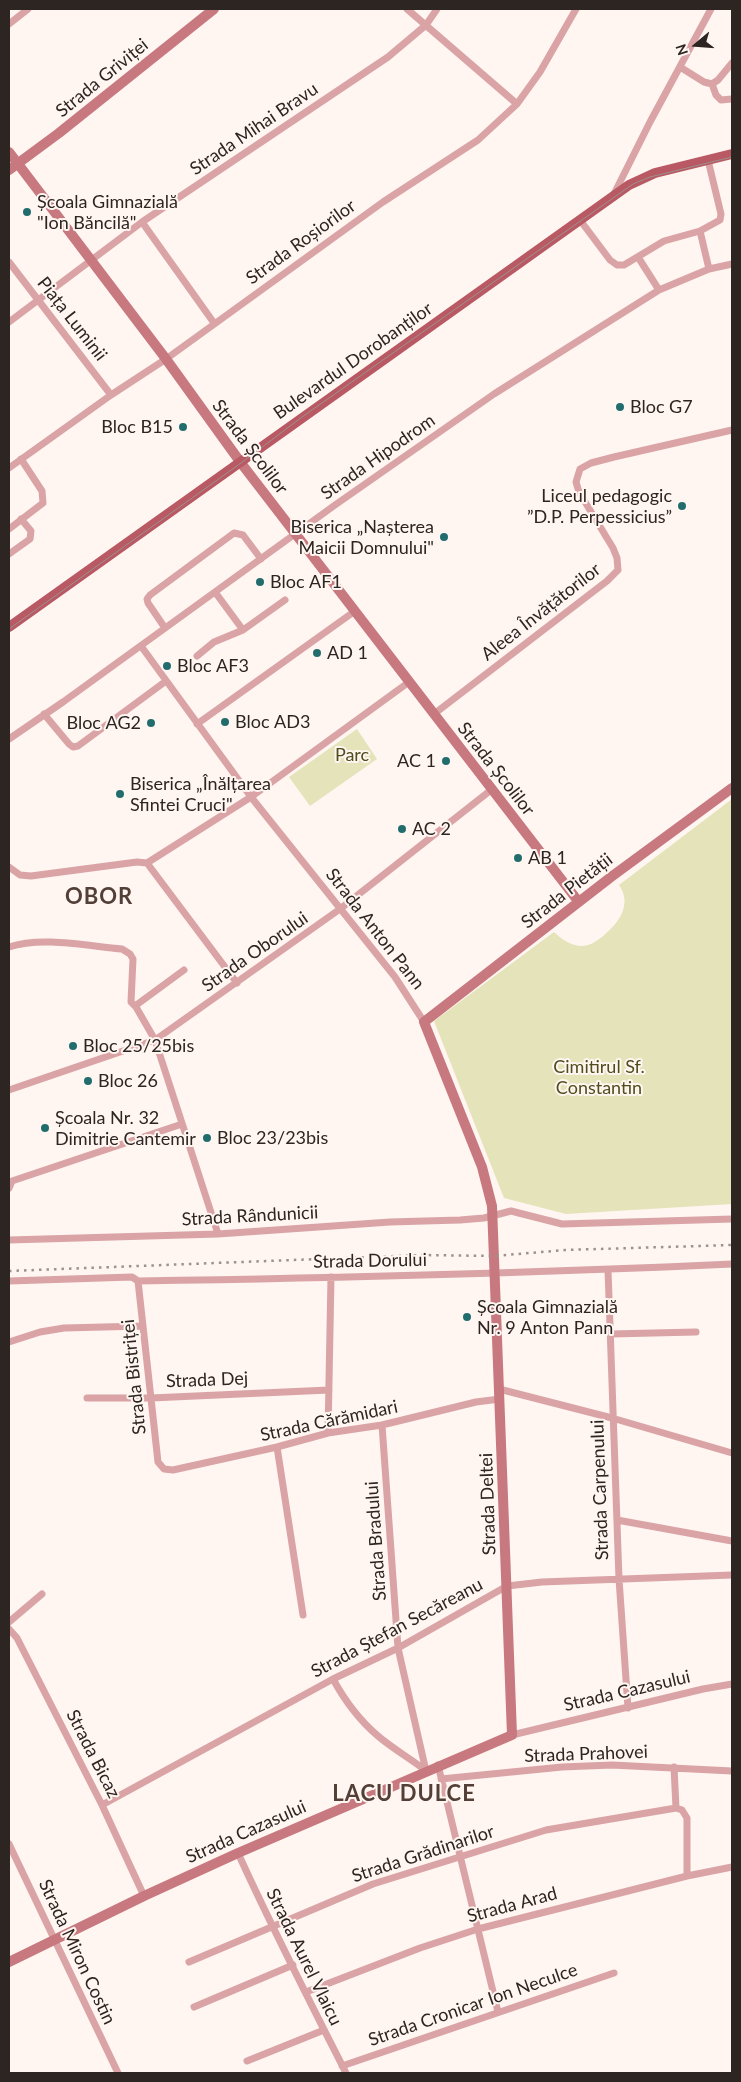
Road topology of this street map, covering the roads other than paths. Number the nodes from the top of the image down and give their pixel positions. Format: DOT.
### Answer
graph roads {
  1 [pos="28,9"];
  2 [pos="214,9"];
  3 [pos="407,9"];
  4 [pos="437,9"];
  5 [pos="576,9"];
  6 [pos="711,9"];
  7 [pos="9,24"];
  8 [pos="426,25"];
  9 [pos="732,64"];
  10 [pos="680,67"];
  11 [pos="712,84"];
  12 [pos="732,99"];
  13 [pos="517,104"];
  14 [pos="9,152"];
  15 [pos="732,154"];
  16 [pos="708,160"];
  17 [pos="17,164"];
  18 [pos="9,170"];
  19 [pos="614,195"];
  20 [pos="580,220"];
  21 [pos="142,222"];
  22 [pos="700,230"];
  23 [pos="638,257"];
  24 [pos="91,260"];
  25 [pos="9,262"];
  26 [pos="732,264"];
  27 [pos="709,269"];
  28 [pos="659,290"];
  29 [pos="38,301"];
  30 [pos="9,322"];
  31 [pos="214,324"];
  32 [pos="166,359"];
  33 [pos="111,395"];
  34 [pos="732,430"];
  35 [pos="21,459"];
  36 [pos="239,462"];
  37 [pos="9,468"];
  38 [pos="21,519"];
  39 [pos="9,529"];
  40 [pos="296,534"];
  41 [pos="9,554"];
  42 [pos="261,559"];
  43 [pos="215,592"];
  44 [pos="285,600"];
  45 [pos="355,611"];
  46 [pos="9,627"];
  47 [pos="165,628"];
  48 [pos="243,630"];
  49 [pos="141,646"];
  50 [pos="197,656"];
  51 [pos="166,681"];
  52 [pos="409,682"];
  53 [pos="44,714"];
  54 [pos="434,714"];
  55 [pos="197,724"];
  56 [pos="9,739"];
  57 [pos="732,788"];
  58 [pos="491,790"];
  59 [pos="251,797"];
  60 [pos="146,863"];
  61 [pos="9,867"];
  62 [pos="578,901"];
  63 [pos="340,909"];
  64 [pos="9,947"];
  65 [pos="184,970"];
  66 [pos="237,983"];
  67 [pos="135,1006"];
  68 [pos="424,1022"];
  69 [pos="155,1040"];
  70 [pos="9,1090"];
  71 [pos="182,1124"];
  72 [pos="9,1188"];
  73 [pos="493,1216"];
  74 [pos="732,1219"];
  75 [pos="218,1234"];
  76 [pos="9,1240"];
  77 [pos="732,1264"];
  78 [pos="608,1270"];
  79 [pos="494,1273"];
  80 [pos="331,1277"];
  81 [pos="9,1281"];
  82 [pos="138,1281"];
  83 [pos="143,1326"];
  84 [pos="696,1332"];
  85 [pos="611,1334"];
  86 [pos="9,1342"];
  87 [pos="329,1390"];
  88 [pos="500,1394"];
  89 [pos="87,1398"];
  90 [pos="151,1398"];
  91 [pos="612,1418"];
  92 [pos="382,1425"];
  93 [pos="328,1433"];
  94 [pos="277,1447"];
  95 [pos="732,1454"];
  96 [pos="164,1469"];
  97 [pos="617,1520"];
  98 [pos="732,1542"];
  99 [pos="732,1575"];
  100 [pos="619,1578"];
  101 [pos="507,1586"];
  102 [pos="42,1594"];
  103 [pos="303,1615"];
  104 [pos="9,1622"];
  105 [pos="9,1629"];
  106 [pos="398,1648"];
  107 [pos="333,1679"];
  108 [pos="732,1684"];
  109 [pos="628,1708"];
  110 [pos="512,1735"];
  111 [pos="438,1765"];
  112 [pos="674,1768"];
  113 [pos="426,1770"];
  114 [pos="732,1771"];
  115 [pos="442,1779"];
  116 [pos="102,1806"];
  117 [pos="676,1808"];
  118 [pos="9,1844"];
  119 [pos="238,1853"];
  120 [pos="460,1858"];
  121 [pos="732,1867"];
  122 [pos="687,1876"];
  123 [pos="144,1896"];
  124 [pos="272,1928"];
  125 [pos="478,1929"];
  126 [pos="54,1939"];
  127 [pos="9,1962"];
  128 [pos="189,1962"];
  129 [pos="293,1965"];
  130 [pos="614,1973"];
  131 [pos="306,1992"];
  132 [pos="194,2007"];
  133 [pos="498,2012"];
  134 [pos="324,2030"];
  135 [pos="247,2061"];
  136 [pos="344,2070"];
  137 [pos="118,2073"];
  1 -- 7 [label="street"];
  2 -- 17 [label="street, Strada Griviței"];
  3 -- 8 [label="street"];
  4 -- 8 [label="street, Strada Mihai Bravu"];
  5 -- 13 [label="street, Strada Roșiorilor"];
  6 -- 10 [label="street"];
  8 -- 13 [label="street"];
  8 -- 21 [label="street, Strada Mihai Bravu"];
  9 -- 11 [label="street"];
  10 -- 11 [label="street"];
  10 -- 19 [label="street"];
  11 -- 12 [label="street"];
  13 -- 31 [label="street, Strada Roșiorilor"];
  14 -- 17 [label="street, Strada Școlilor"];
  15 -- 16 [label="main road, Bulevardul Dorobanților"];
  16 -- 19 [label="main road, Bulevardul Dorobanților"];
  16 -- 22 [label="street"];
  17 -- 18 [label="street, Strada Griviței"];
  17 -- 24 [label="street, Strada Școlilor"];
  19 -- 20 [label="main road, Bulevardul Dorobanților"];
  20 -- 23 [label="street"];
  20 -- 36 [label="main road, Bulevardul Dorobanților"];
  21 -- 24 [label="street, Strada Mihai Bravu"];
  21 -- 31 [label="street"];
  22 -- 23 [label="street"];
  22 -- 27 [label="street"];
  23 -- 28 [label="street"];
  24 -- 29 [label="street, Strada Mihai Bravu"];
  24 -- 32 [label="street, Strada Școlilor"];
  25 -- 29 [label="street, Piața Luminii"];
  26 -- 27 [label="street, Strada Hipodrom"];
  27 -- 28 [label="street, Strada Hipodrom"];
  28 -- 40 [label="street, Strada Hipodrom"];
  29 -- 30 [label="street, Strada Mihai Bravu"];
  29 -- 33 [label="street, Piața Luminii"];
  31 -- 32 [label="street, Strada Roșiorilor"];
  32 -- 33 [label="street, Strada Roșiorilor"];
  32 -- 36 [label="street, Strada Școlilor"];
  33 -- 35 [label="street, Strada Roșiorilor"];
  34 -- 54 [label="street, Aleea Învățătorilor"];
  35 -- 37 [label="street, Strada Roșiorilor"];
  35 -- 38 [label="street"];
  36 -- 40 [label="street, Strada Școlilor"];
  36 -- 46 [label="main road, Bulevardul Dorobanților"];
  38 -- 39 [label="street"];
  38 -- 41 [label="street"];
  40 -- 42 [label="street, Strada Hipodrom"];
  40 -- 45 [label="street, Strada Școlilor"];
  42 -- 43 [label="street, Strada Hipodrom"];
  42 -- 47 [label="street"];
  43 -- 47 [label="street, Strada Hipodrom"];
  43 -- 48 [label="street"];
  44 -- 48 [label="street"];
  45 -- 52 [label="street, Strada Școlilor"];
  45 -- 55 [label="street"];
  47 -- 49 [label="street, Strada Hipodrom"];
  48 -- 50 [label="street"];
  49 -- 51 [label="street, Strada Anton Pann"];
  49 -- 53 [label="street, Strada Hipodrom"];
  51 -- 53 [label="street"];
  51 -- 55 [label="street, Strada Anton Pann"];
  52 -- 54 [label="street, Strada Școlilor"];
  52 -- 59 [label="street"];
  53 -- 56 [label="street, Strada Hipodrom"];
  54 -- 58 [label="street, Strada Școlilor"];
  55 -- 59 [label="street, Strada Anton Pann"];
  57 -- 62 [label="street, Strada Pietății"];
  58 -- 62 [label="street, Strada Școlilor"];
  58 -- 63 [label="street, Strada Oborului"];
  59 -- 60 [label="street"];
  59 -- 63 [label="street, Strada Anton Pann"];
  60 -- 61 [label="street"];
  60 -- 66 [label="street"];
  62 -- 68 [label="street, Strada Pietății"];
  63 -- 66 [label="street, Strada Oborului"];
  63 -- 68 [label="street, Strada Anton Pann"];
  64 -- 67 [label="street"];
  65 -- 67 [label="street"];
  66 -- 69 [label="street, Strada Oborului"];
  67 -- 69 [label="street"];
  68 -- 73 [label="street, Strada Anton Pann"];
  69 -- 70 [label="street, Strada Oborului"];
  69 -- 71 [label="street"];
  71 -- 72 [label="street"];
  71 -- 75 [label="street"];
  73 -- 74 [label="street, Strada Rândunicii"];
  73 -- 75 [label="street, Strada Rândunicii"];
  73 -- 79 [label="street, Strada Anton Pann"];
  75 -- 76 [label="street, Strada Rândunicii"];
  77 -- 78 [label="street, Strada Dorului"];
  78 -- 79 [label="street, Strada Dorului"];
  78 -- 85 [label="street, Strada Carpenului"];
  79 -- 80 [label="street, Strada Dorului"];
  79 -- 88 [label="street, Strada Deltei"];
  80 -- 82 [label="street, Strada Dorului"];
  80 -- 87 [label="street"];
  81 -- 82 [label="street, Strada Dorului"];
  82 -- 83 [label="street, Strada Bistriței"];
  83 -- 86 [label="street"];
  83 -- 90 [label="street, Strada Bistriței"];
  84 -- 85 [label="street"];
  85 -- 91 [label="street, Strada Carpenului"];
  87 -- 90 [label="street, Strada Dej"];
  87 -- 93 [label="street"];
  88 -- 91 [label="street, Strada Cărămidari"];
  88 -- 92 [label="street, Strada Cărămidari"];
  88 -- 101 [label="street, Strada Deltei"];
  89 -- 90 [label="street, Strada Dej"];
  90 -- 96 [label="street, Strada Bistriței"];
  91 -- 95 [label="street, Strada Cărămidari"];
  91 -- 97 [label="street, Strada Carpenului"];
  92 -- 93 [label="street, Strada Cărămidari"];
  92 -- 106 [label="street, Strada Bradului"];
  93 -- 94 [label="street, Strada Cărămidari"];
  94 -- 96 [label="street, Strada Cărămidari"];
  94 -- 103 [label="street"];
  97 -- 98 [label="street"];
  97 -- 100 [label="street, Strada Carpenului"];
  99 -- 100 [label="street, Strada Ștefan Secăreanu"];
  100 -- 101 [label="street, Strada Ștefan Secăreanu"];
  100 -- 109 [label="street, Strada Carpenului"];
  101 -- 106 [label="street, Strada Ștefan Secăreanu"];
  101 -- 110 [label="street, Strada Deltei"];
  102 -- 104 [label="street"];
  105 -- 116 [label="street, Strada Bicaz"];
  106 -- 107 [label="street, Strada Ștefan Secăreanu"];
  106 -- 113 [label="street, Strada Bradului"];
  107 -- 113 [label="street"];
  107 -- 116 [label="street, Strada Ștefan Secăreanu"];
  108 -- 109 [label="street, Strada Cazasului"];
  109 -- 110 [label="street, Strada Cazasului"];
  110 -- 111 [label="street, Strada Cazasului"];
  111 -- 113 [label="street, Strada Cazasului"];
  111 -- 115 [label="street"];
  112 -- 114 [label="street, Strada Prahovei"];
  112 -- 115 [label="street, Strada Prahovei"];
  112 -- 117 [label="street"];
  113 -- 119 [label="street, Strada Cazasului"];
  115 -- 120 [label="street"];
  116 -- 123 [label="street, Strada Bicaz"];
  117 -- 120 [label="street, Strada Grădinarilor"];
  117 -- 122 [label="street"];
  118 -- 126 [label="street, Strada Miron Costin"];
  119 -- 123 [label="street, Strada Cazasului"];
  119 -- 124 [label="street, Strada Aurel Vlaicu"];
  120 -- 124 [label="street, Strada Grădinarilor"];
  120 -- 125 [label="street"];
  121 -- 122 [label="street, Strada Arad"];
  122 -- 125 [label="street, Strada Arad"];
  123 -- 126 [label="street, Strada Cazasului"];
  124 -- 128 [label="street, Strada Grădinarilor"];
  124 -- 129 [label="street, Strada Aurel Vlaicu"];
  125 -- 131 [label="street, Strada Arad"];
  125 -- 133 [label="street"];
  126 -- 127 [label="street, Strada Cazasului"];
  126 -- 137 [label="street, Strada Miron Costin"];
  129 -- 131 [label="street, Strada Aurel Vlaicu"];
  129 -- 132 [label="street"];
  130 -- 133 [label="street, Strada Cronicar Ion Neculce"];
  131 -- 134 [label="street, Strada Aurel Vlaicu"];
  133 -- 136 [label="street, Strada Cronicar Ion Neculce"];
  134 -- 135 [label="street"];
  134 -- 136 [label="street, Strada Aurel Vlaicu"];
}
